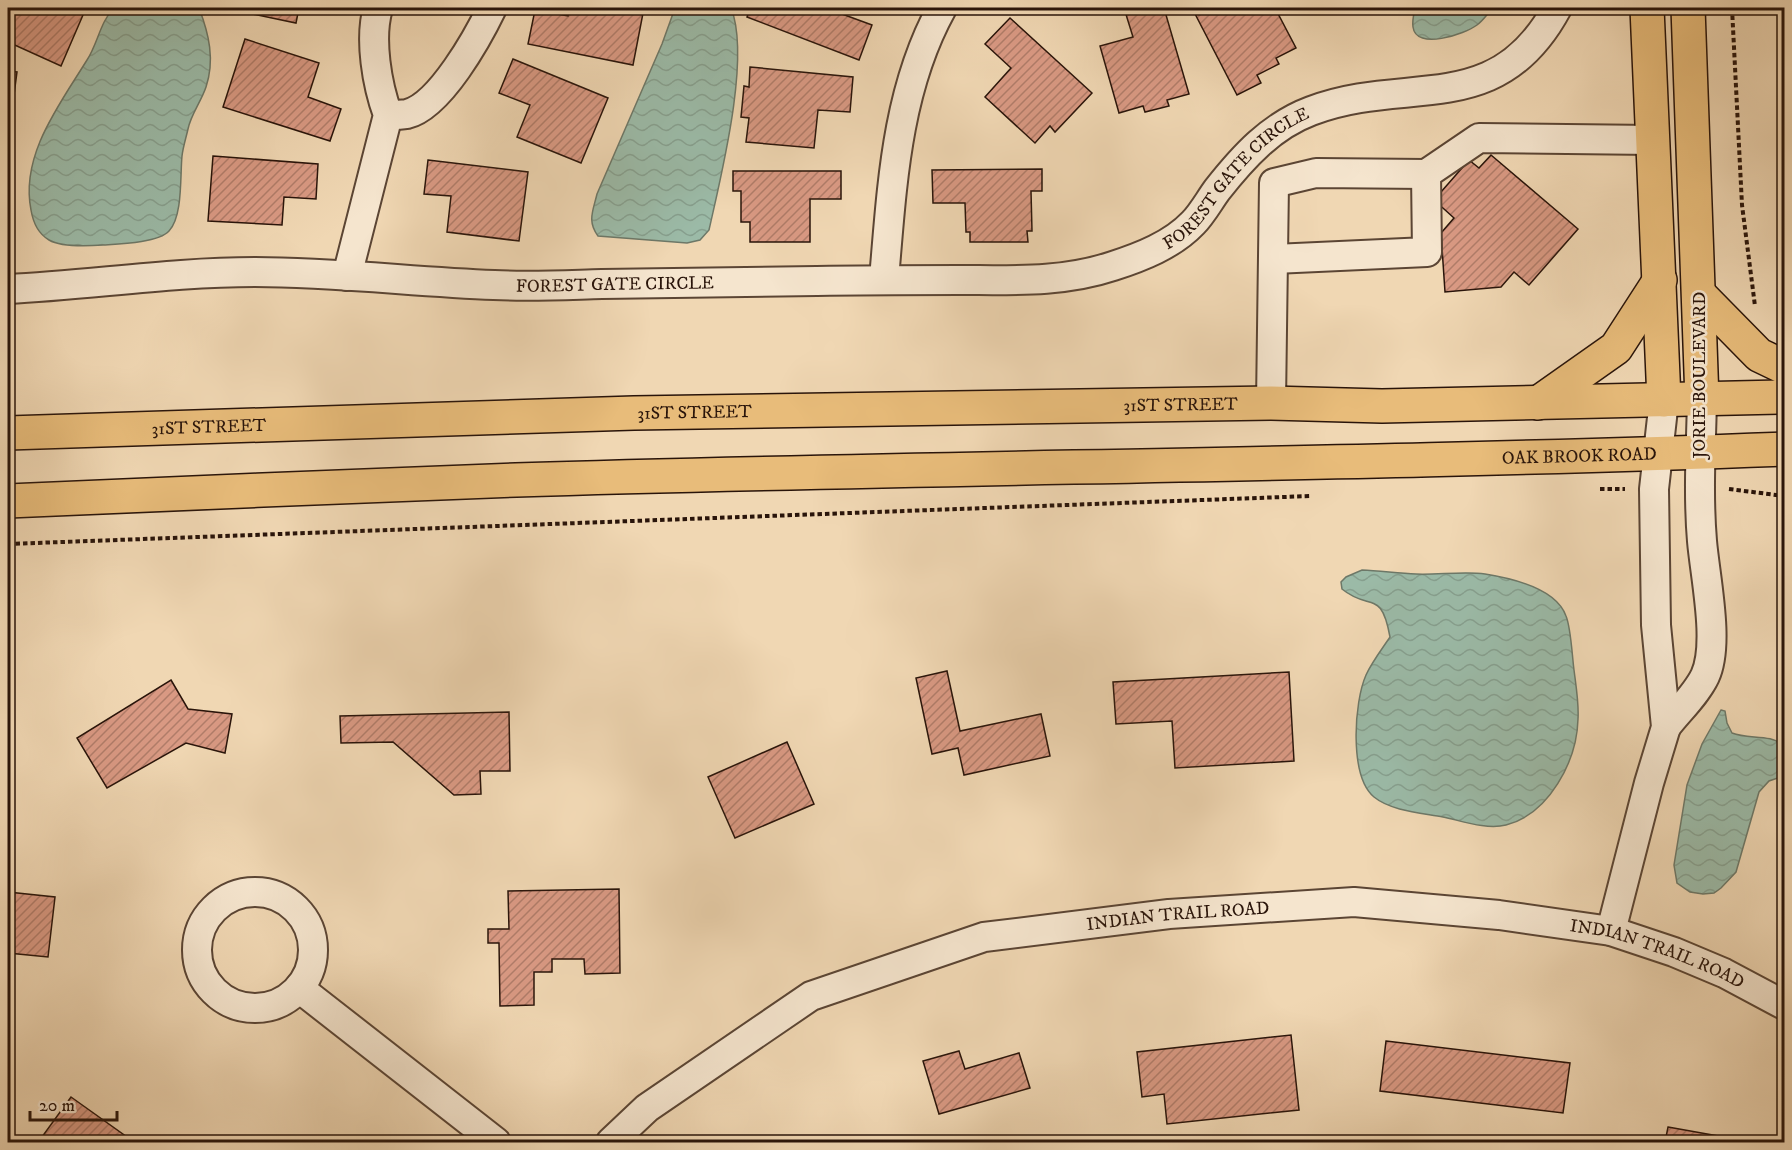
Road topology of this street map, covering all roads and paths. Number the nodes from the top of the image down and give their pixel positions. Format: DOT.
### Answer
graph roads {
  1 [pos="378,8"];
  2 [pos="492,8"];
  3 [pos="942,8"];
  4 [pos="1557,8"];
  5 [pos="1647,8"];
  6 [pos="1688,8"];
  7 [pos="1732,8"];
  8 [pos="388,115"];
  9 [pos="1653,140"];
  10 [pos="1426,174"];
  11 [pos="1274,259"];
  12 [pos="346,276"];
  13 [pos="884,279"];
  14 [pos="1660,280"];
  15 [pos="8,289"];
  16 [pos="1699,294"];
  17 [pos="1756,311"];
  18 [pos="1785,367"];
  19 [pos="1785,397"];
  20 [pos="1664,400"];
  21 [pos="1702,400"];
  22 [pos="1271,402"];
  23 [pos="1538,403"];
  24 [pos="8,432"];
  25 [pos="1785,448"];
  26 [pos="1701,452"];
  27 [pos="1659,454"];
  28 [pos="1598,489"];
  29 [pos="1620,489"];
  30 [pos="1750,492"];
  31 [pos="1321,496"];
  32 [pos="1785,496"];
  33 [pos="8,501"];
  34 [pos="8,544"];
  35 [pos="1665,727"];
  36 [pos="1611,931"];
  37 [pos="299,988"];
  38 [pos="1785,1005"];
  39 [pos="496,1143"];
  40 [pos="611,1143"];
  1 -- 8 [label="street"];
  2 -- 8 [label="street"];
  3 -- 13 [label="street"];
  4 -- 13 [label="street, FOREST GATE CIRCLE"];
  5 -- 9 [label="main road, JORIE BOULEVARD"];
  6 -- 16 [label="main road, JORIE BOULEVARD"];
  7 -- 17 [label="path"];
  8 -- 12 [label="street"];
  9 -- 10 [label="street"];
  9 -- 14 [label="main road, JORIE BOULEVARD"];
  10 -- 11 [label="street"];
  10 -- 11 [label="street"];
  11 -- 22 [label="street"];
  12 -- 13 [label="street, FOREST GATE CIRCLE"];
  12 -- 15 [label="street, FOREST GATE CIRCLE"];
  14 -- 20 [label="main road, JORIE BOULEVARD"];
  14 -- 23 [label="main road"];
  16 -- 18 [label="main road"];
  16 -- 21 [label="main road, JORIE BOULEVARD"];
  19 -- 21 [label="main road"];
  20 -- 21 [label="main road"];
  20 -- 23 [label="main road"];
  20 -- 27 [label="street, JORIE BOULEVARD"];
  21 -- 26 [label="street, JORIE BOULEVARD"];
  22 -- 23 [label="main road, 31ST STREET"];
  22 -- 24 [label="main road, 31ST STREET"];
  25 -- 26 [label="main road, OAK BROOK ROAD"];
  26 -- 27 [label="main road, OAK BROOK ROAD"];
  26 -- 35 [label="street, JORIE BOULEVARD"];
  27 -- 33 [label="main road, OAK BROOK ROAD"];
  27 -- 35 [label="street, JORIE BOULEVARD"];
  28 -- 29 [label="path"];
  30 -- 32 [label="path"];
  31 -- 34 [label="path"];
  35 -- 36 [label="street, JORIE BOULEVARD"];
  36 -- 38 [label="street, INDIAN TRAIL ROAD"];
  36 -- 40 [label="street, INDIAN TRAIL ROAD"];
  37 -- 37 [label="street"];
  37 -- 39 [label="street"];
}
